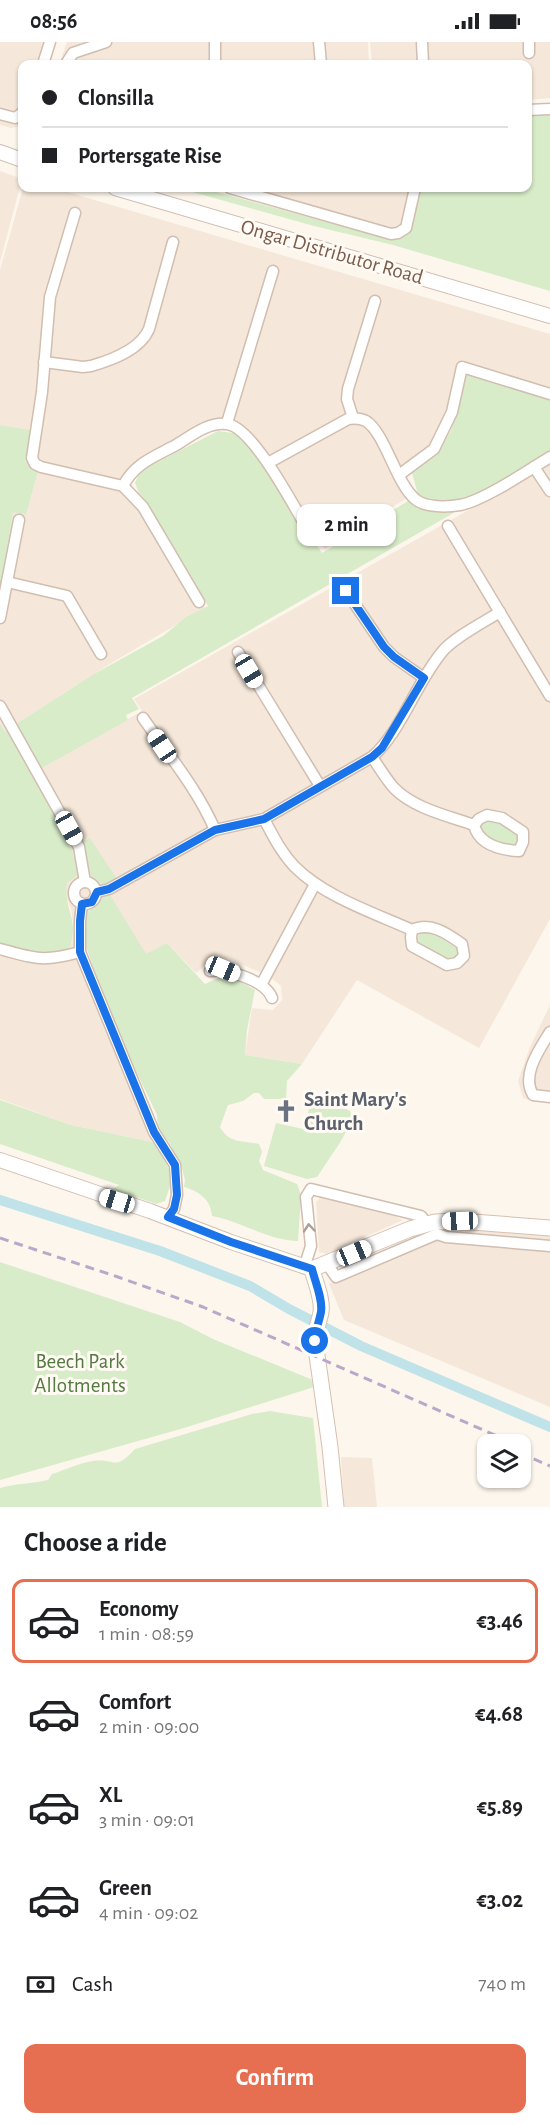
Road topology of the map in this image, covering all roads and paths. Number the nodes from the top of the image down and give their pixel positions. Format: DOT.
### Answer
graph roads {
  1 [pos="50,42"];
  2 [pos="106,42"];
  3 [pos="215,42"];
  4 [pos="319,42"];
  5 [pos="422,42"];
  6 [pos="44,60"];
  7 [pos="69,60"];
  8 [pos="215,60"];
  9 [pos="321,60"];
  10 [pos="423,60"];
  11 [pos="550,109"];
  12 [pos="532,110"];
  13 [pos="0,114"];
  14 [pos="18,116"];
  15 [pos="0,152"];
  16 [pos="18,159"];
  17 [pos="129,192"];
  18 [pos="244,192"];
  19 [pos="414,192"];
  20 [pos="75,213"];
  21 [pos="173,242"];
  22 [pos="273,271"];
  23 [pos="375,301"];
  24 [pos="550,316"];
  25 [pos="44,362"];
  26 [pos="550,394"];
  27 [pos="353,418"];
  28 [pos="227,423"];
  29 [pos="550,457"];
  30 [pos="268,463"];
  31 [pos="534,467"];
  32 [pos="399,474"];
  33 [pos="123,486"];
  34 [pos="550,491"];
  35 [pos="19,520"];
  36 [pos="448,526"];
  37 [pos="308,530"];
  38 [pos="8,582"];
  39 [pos="346,591"];
  40 [pos="199,602"];
  41 [pos="500,612"];
  42 [pos="0,618"];
  43 [pos="238,652"];
  44 [pos="101,654"];
  45 [pos="424,678"];
  46 [pos="550,696"];
  47 [pos="0,706"];
  48 [pos="143,718"];
  49 [pos="372,757"];
  50 [pos="320,786"];
  51 [pos="264,819"];
  52 [pos="474,825"];
  53 [pos="215,830"];
  54 [pos="85,882"];
  55 [pos="315,884"];
  56 [pos="97,892"];
  57 [pos="82,904"];
  58 [pos="412,930"];
  59 [pos="0,949"];
  60 [pos="80,952"];
  61 [pos="210,971"];
  62 [pos="261,985"];
  63 [pos="272,999"];
  64 [pos="550,1032"];
  65 [pos="550,1097"];
  66 [pos="0,1160"];
  67 [pos="168,1217"];
  68 [pos="433,1226"];
  69 [pos="550,1228"];
  70 [pos="549,1246"];
  71 [pos="308,1268"];
  72 [pos="336,1507"];
  1 -- 6 [label="street"];
  2 -- 7 [label="street"];
  3 -- 8 [label="street"];
  4 -- 9 [label="street"];
  5 -- 10 [label="street"];
  11 -- 12 [label="street"];
  13 -- 14 [label="street"];
  15 -- 16 [label="street"];
  17 -- 24 [label="street, Ongar Distributor Road"];
  18 -- 19 [label="street"];
  20 -- 25 [label="street"];
  21 -- 25 [label="street"];
  22 -- 28 [label="street"];
  23 -- 27 [label="street"];
  25 -- 33 [label="street"];
  26 -- 32 [label="street"];
  27 -- 30 [label="street"];
  27 -- 32 [label="street"];
  28 -- 30 [label="street"];
  28 -- 33 [label="street"];
  29 -- 31 [label="street"];
  30 -- 37 [label="street"];
  31 -- 32 [label="street"];
  31 -- 34 [label="street"];
  33 -- 40 [label="street"];
  35 -- 38 [label="street"];
  36 -- 41 [label="street"];
  38 -- 42 [label="street"];
  38 -- 44 [label="street"];
  39 -- 45 [label="street"];
  41 -- 45 [label="street"];
  41 -- 46 [label="street"];
  43 -- 50 [label="street"];
  45 -- 49 [label="street"];
  47 -- 54 [label="street"];
  48 -- 53 [label="street"];
  49 -- 50 [label="street"];
  49 -- 52 [label="street"];
  50 -- 51 [label="street"];
  51 -- 53 [label="street"];
  51 -- 55 [label="street"];
  52 -- 52 [label="street"];
  53 -- 56 [label="street"];
  54 -- 56 [label="street"];
  54 -- 57 [label="street"];
  55 -- 58 [label="street"];
  55 -- 62 [label="street"];
  56 -- 57 [label="street"];
  57 -- 60 [label="street"];
  58 -- 58 [label="street"];
  59 -- 60 [label="street"];
  60 -- 67 [label="street"];
  61 -- 62 [label="street"];
  62 -- 63 [label="street"];
  64 -- 65 [label="street"];
  66 -- 67 [label="street"];
  67 -- 71 [label="street"];
  68 -- 69 [label="main road"];
  68 -- 70 [label="street"];
  68 -- 71 [label="main road"];
  71 -- 68 [label="street, one-way"];
  69 -- 70 [label="street"];
  71 -- 72 [label="main road"];
}
